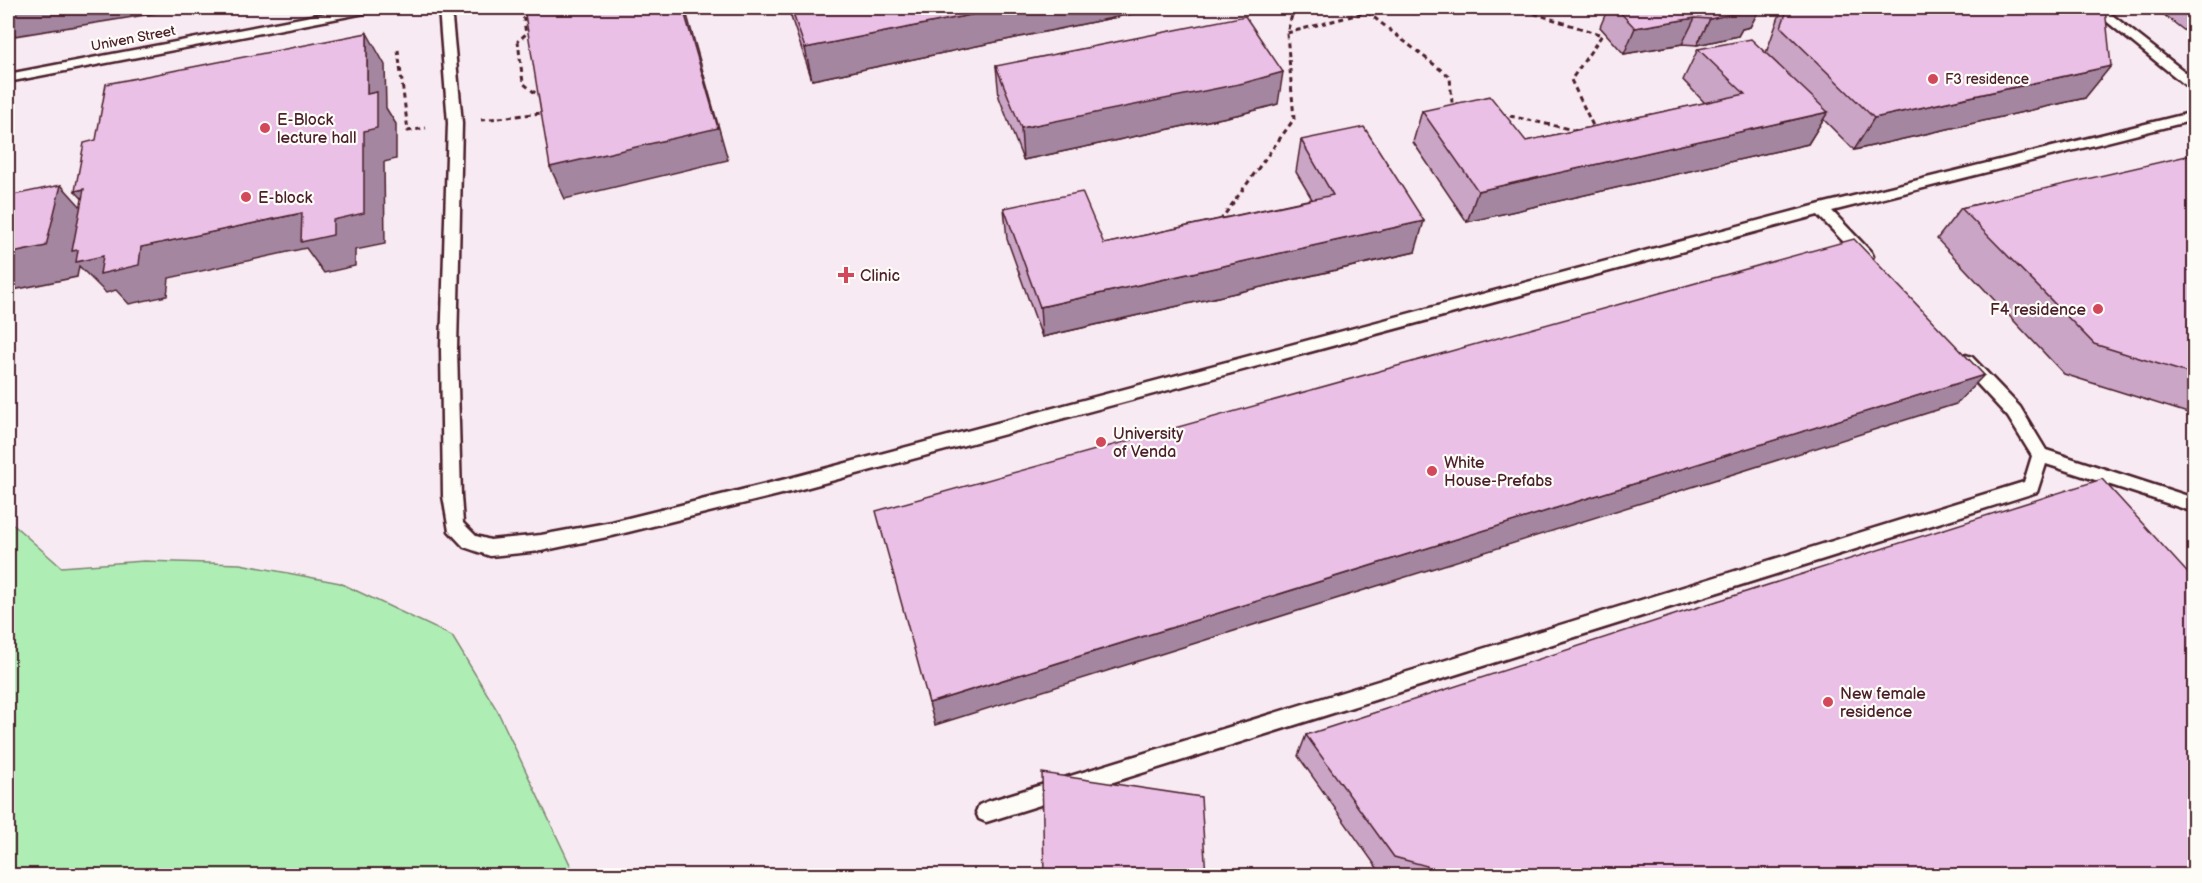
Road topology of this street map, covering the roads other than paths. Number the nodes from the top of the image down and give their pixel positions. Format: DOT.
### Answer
graph roads {
  1 [pos="370,8"];
  2 [pos="446,8"];
  3 [pos="2096,8"];
  4 [pos="8,78"];
  5 [pos="2194,85"];
  6 [pos="2194,116"];
  7 [pos="1821,208"];
  8 [pos="1877,268"];
  9 [pos="1958,352"];
  10 [pos="2040,455"];
  11 [pos="2194,505"];
  12 [pos="986,812"];
  1 -- 4 [label="lane, Univen Street"];
  2 -- 7 [label="lane"];
  3 -- 5 [label="lane"];
  6 -- 7 [label="lane"];
  7 -- 8 [label="lane"];
  9 -- 10 [label="lane"];
  10 -- 11 [label="lane"];
  10 -- 12 [label="lane"];
}
